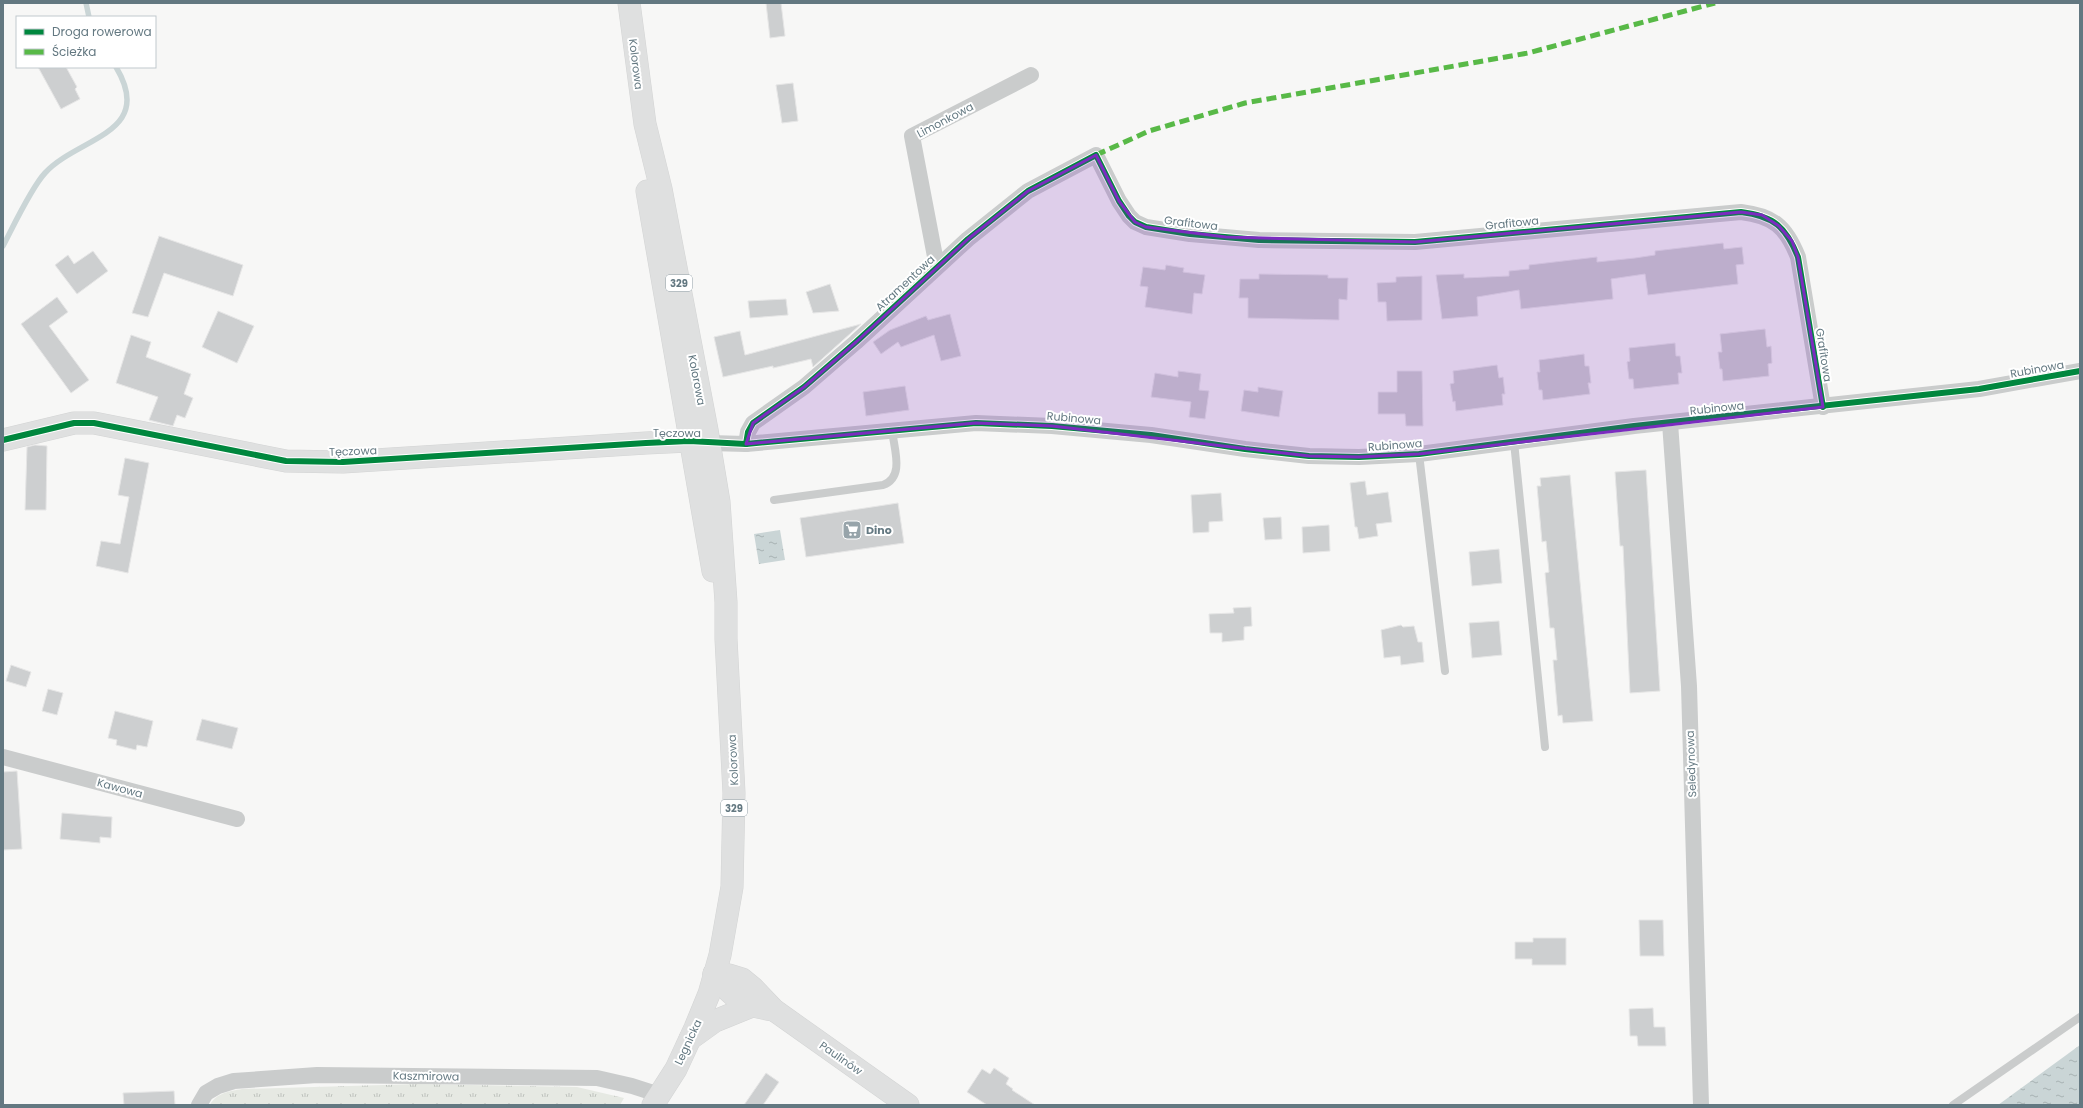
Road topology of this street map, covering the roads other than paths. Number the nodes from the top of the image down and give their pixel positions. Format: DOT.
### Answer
graph roads {
  1 [pos="629,3"];
  2 [pos="1031,75"];
  3 [pos="1096,155"];
  4 [pos="937,267"];
  5 [pos="2080,371"];
  6 [pos="1822,407"];
  7 [pos="1670,423"];
  8 [pos="892,430"];
  9 [pos="3,440"];
  10 [pos="699,442"];
  11 [pos="1514,442"];
  12 [pos="746,444"];
  13 [pos="1420,454"];
  14 [pos="774,500"];
  15 [pos="1445,671"];
  16 [pos="1545,747"];
  17 [pos="3,757"];
  18 [pos="237,819"];
  19 [pos="714,974"];
  20 [pos="752,1006"];
  21 [pos="774,1010"];
  22 [pos="2080,1017"];
  23 [pos="690,1039"];
  24 [pos="656,1100"];
  25 [pos="199,1105"];
  26 [pos="908,1105"];
  27 [pos="1701,1105"];
  28 [pos="1953,1105"];
  1 -- 10 [label="main road, Kolorowa / 329"];
  2 -- 4 [label="street, Limonkowa"];
  3 -- 4 [label="street, Atramentowa"];
  3 -- 6 [label="street, Grafitowa"];
  4 -- 12 [label="street, Atramentowa"];
  5 -- 6 [label="street, Rubinowa"];
  6 -- 7 [label="street, Rubinowa"];
  7 -- 11 [label="street, Rubinowa"];
  7 -- 27 [label="street, Seledynowa"];
  8 -- 12 [label="street, Rubinowa"];
  8 -- 13 [label="street, Rubinowa"];
  8 -- 14 [label="lane"];
  9 -- 10 [label="main road, Tęczowa"];
  10 -- 12 [label="street, Rubinowa"];
  10 -- 19 [label="main road, Kolorowa / 329"];
  11 -- 13 [label="street, Rubinowa"];
  11 -- 16 [label="lane"];
  13 -- 15 [label="lane"];
  17 -- 18 [label="street, Kawowa"];
  19 -- 20 [label="main road, Paulinów"];
  19 -- 21 [label="main road, Paulinów"];
  19 -- 23 [label="main road, Legnicka / 329"];
  20 -- 21 [label="main road, Paulinów"];
  20 -- 23 [label="main road"];
  21 -- 26 [label="main road, Paulinów"];
  22 -- 28 [label="lane"];
  23 -- 24 [label="main road, Legnicka / 329"];
  24 -- 25 [label="street, Kaszmirowa"];
}
